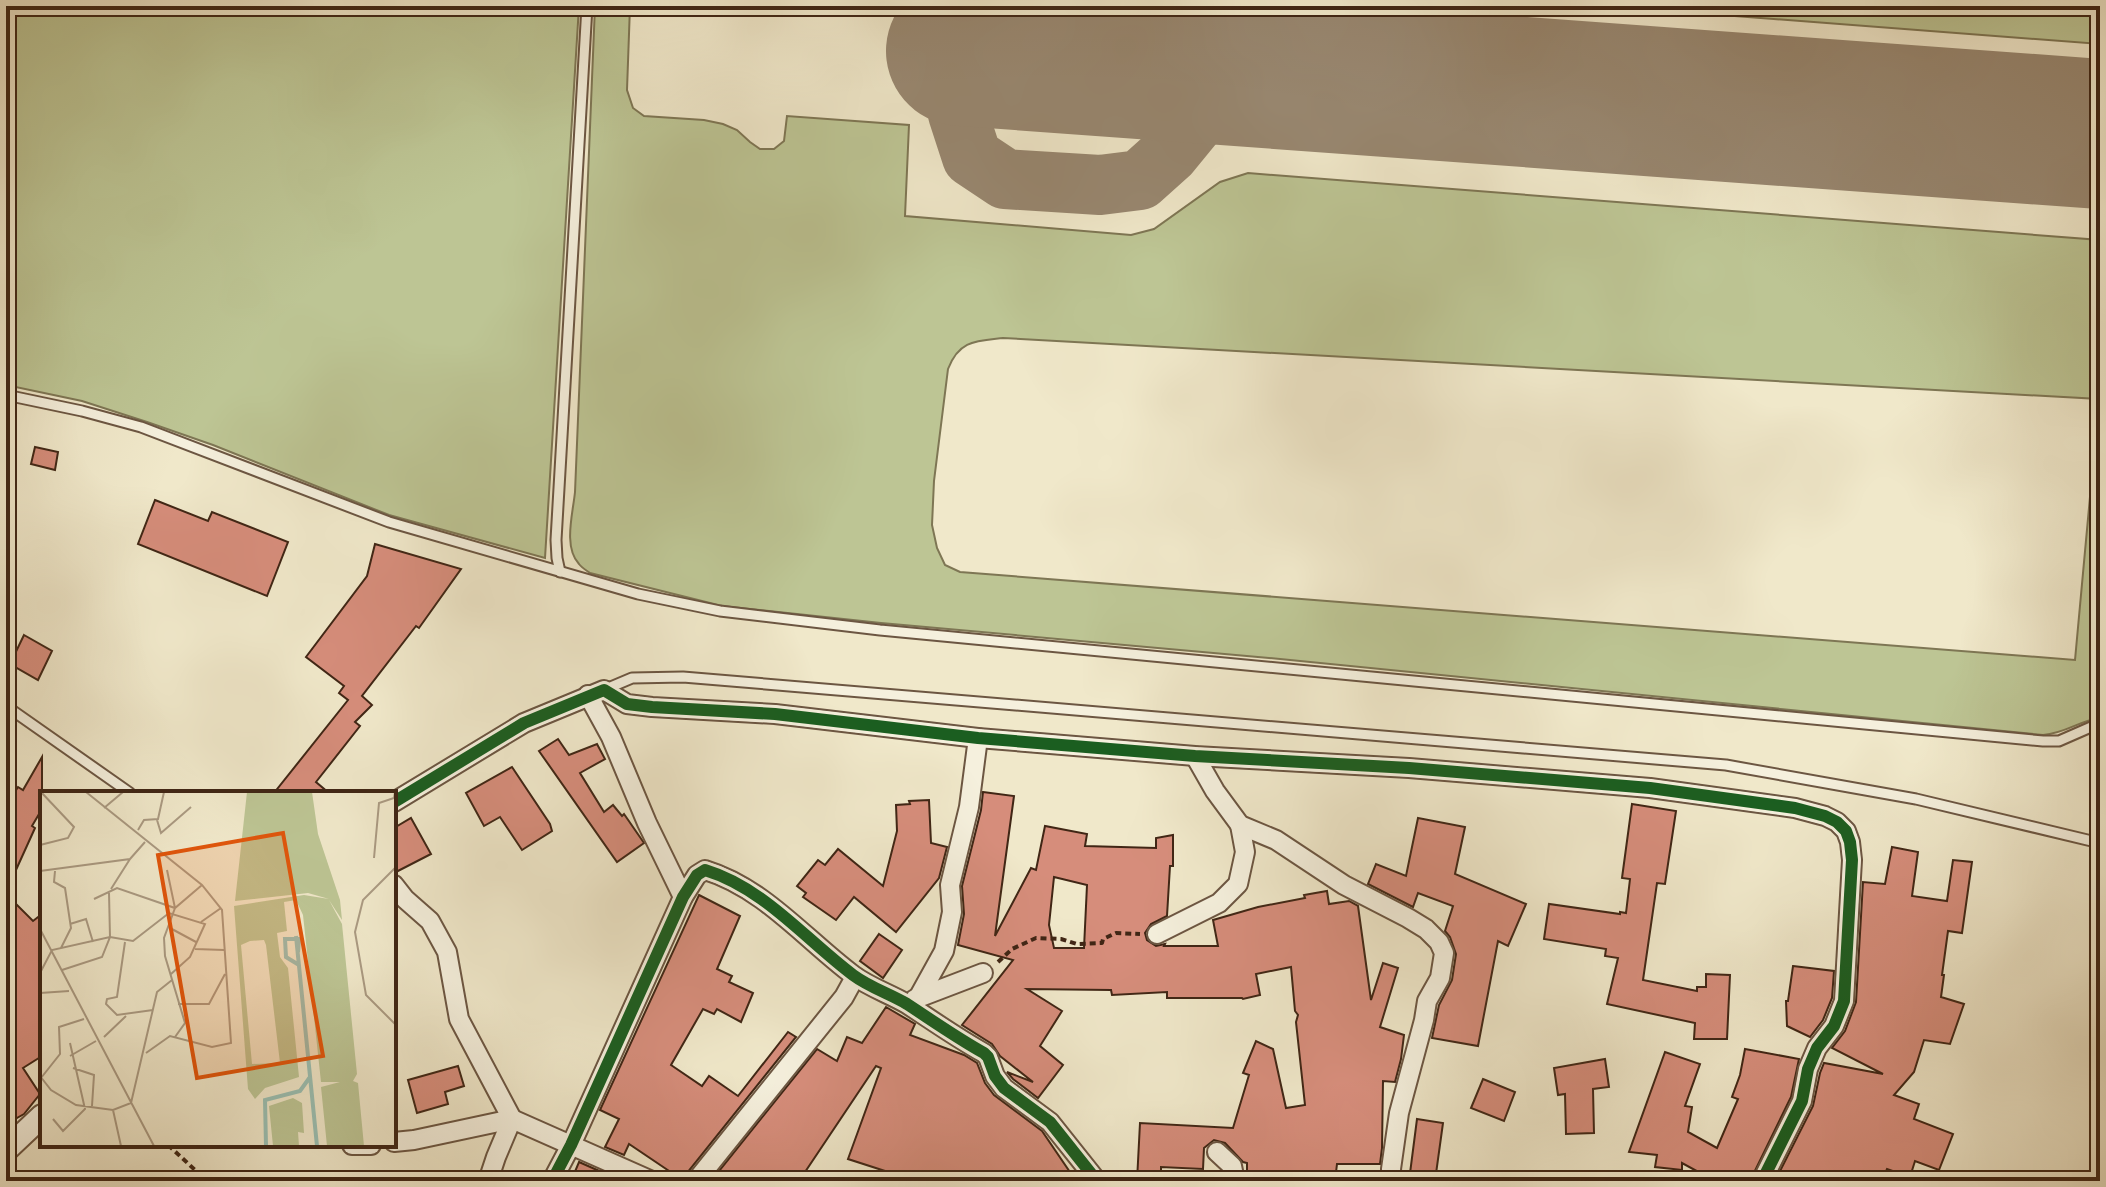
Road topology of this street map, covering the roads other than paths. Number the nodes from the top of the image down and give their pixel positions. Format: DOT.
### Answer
graph roads {
  1 [pos="587,6"];
  2 [pos="6,395"];
  3 [pos="560,572"];
  4 [pos="596,693"];
  5 [pos="6,706"];
  6 [pos="2100,727"];
  7 [pos="978,738"];
  8 [pos="1195,756"];
  9 [pos="127,791"];
  10 [pos="396,801"];
  11 [pos="1240,825"];
  12 [pos="2100,843"];
  13 [pos="396,888"];
  14 [pos="683,897"];
  15 [pos="1157,934"];
  16 [pos="983,973"];
  17 [pos="855,977"];
  18 [pos="912,1001"];
  19 [pos="40,1118"];
  20 [pos="512,1119"];
  21 [pos="396,1142"];
  22 [pos="571,1145"];
  23 [pos="6,1150"];
  24 [pos="1217,1152"];
  25 [pos="488,1181"];
  26 [pos="552,1181"];
  27 [pos="652,1181"];
  28 [pos="696,1181"];
  29 [pos="1097,1181"];
  30 [pos="1235,1181"];
  31 [pos="1392,1181"];
  32 [pos="1762,1181"];
  1 -- 3 [label="lane"];
  2 -- 3 [label="lane"];
  3 -- 6 [label="lane"];
  4 -- 7 [label="street"];
  4 -- 10 [label="street"];
  4 -- 12 [label="lane"];
  4 -- 14 [label="street"];
  5 -- 9 [label="lane"];
  7 -- 8 [label="street"];
  7 -- 18 [label="street"];
  8 -- 11 [label="street"];
  8 -- 32 [label="street"];
  11 -- 15 [label="street"];
  11 -- 31 [label="street"];
  13 -- 20 [label="street"];
  14 -- 17 [label="street"];
  14 -- 22 [label="street"];
  16 -- 18 [label="street"];
  17 -- 18 [label="street"];
  17 -- 28 [label="street"];
  18 -- 29 [label="street"];
  19 -- 23 [label="street"];
  20 -- 21 [label="street"];
  20 -- 22 [label="street"];
  20 -- 25 [label="street"];
  22 -- 26 [label="street"];
  22 -- 27 [label="street"];
  24 -- 30 [label="street"];
}
